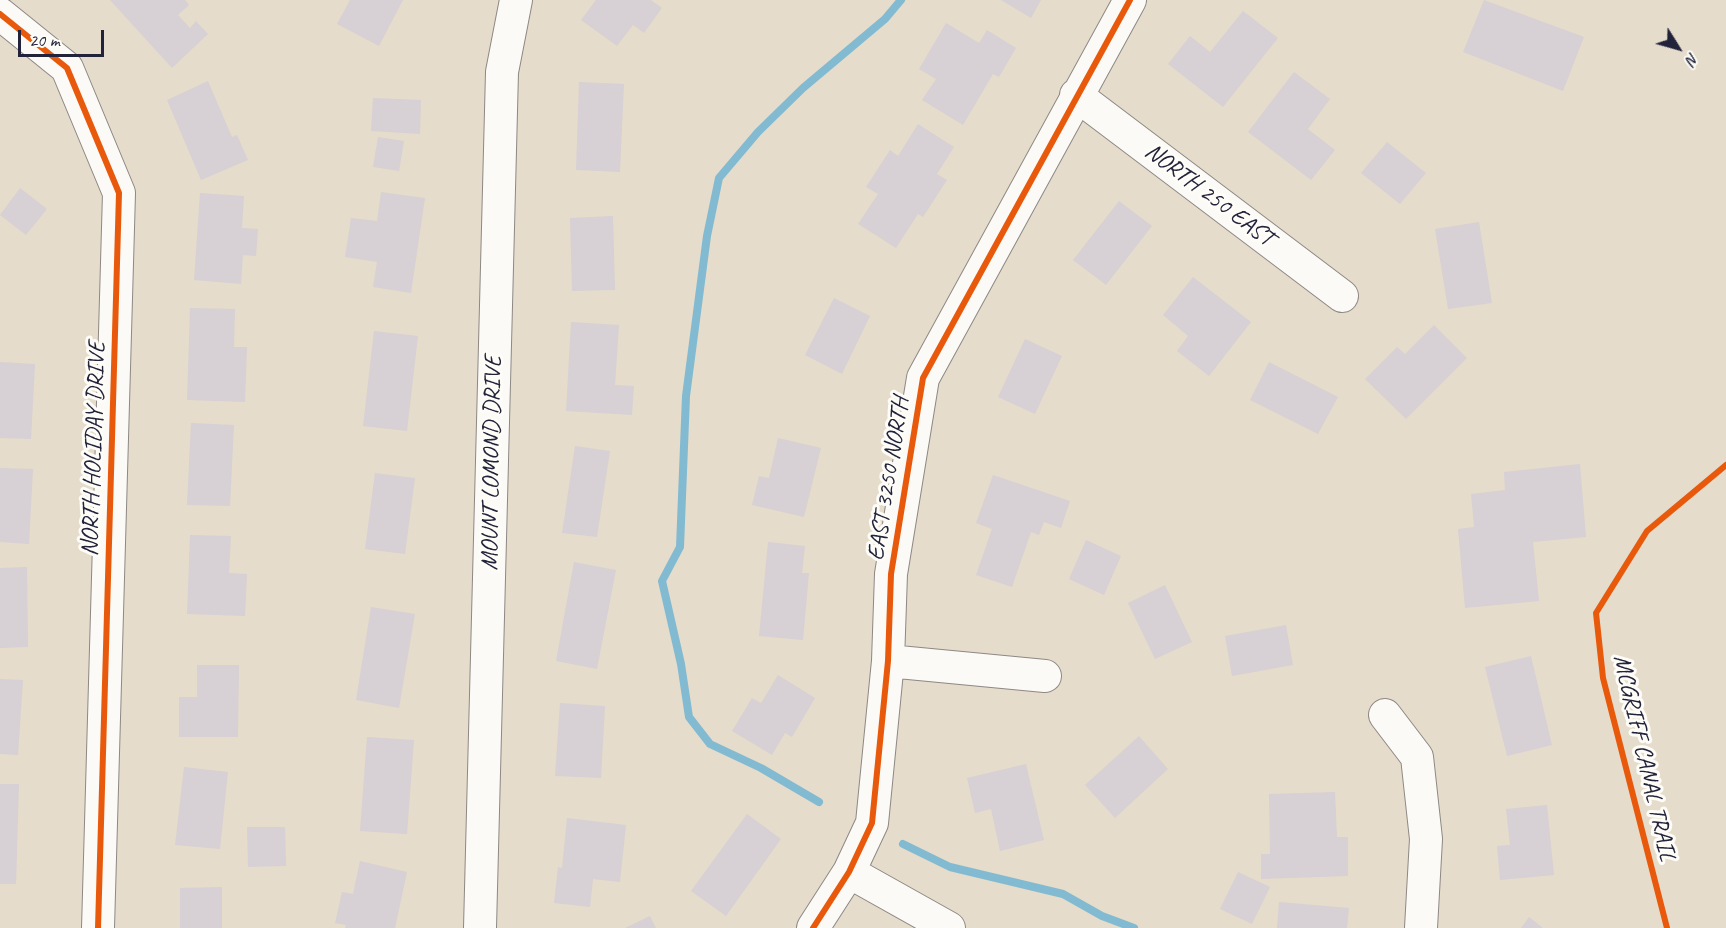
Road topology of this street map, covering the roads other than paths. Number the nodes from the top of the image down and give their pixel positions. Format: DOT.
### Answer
graph roads {
  1 [pos="516,0"];
  2 [pos="1130,0"];
  3 [pos="0,14"];
  4 [pos="1076,95"];
  5 [pos="1342,296"];
  6 [pos="888,661"];
  7 [pos="1045,676"];
  8 [pos="1385,715"];
  9 [pos="849,872"];
  10 [pos="98,928"];
  11 [pos="480,928"];
  12 [pos="813,928"];
  13 [pos="949,928"];
  14 [pos="1421,928"];
  1 -- 11 [label="street, MOUNT LOMOND DRIVE"];
  2 -- 4 [label="street, EAST 3250 NORTH"];
  3 -- 10 [label="street, NORTH HOLIDAY DRIVE"];
  4 -- 5 [label="street, NORTH 250 EAST"];
  4 -- 6 [label="street, EAST 3250 NORTH"];
  6 -- 7 [label="street"];
  6 -- 9 [label="street, EAST 3250 NORTH"];
  8 -- 14 [label="street"];
  9 -- 12 [label="street, EAST 3250 NORTH"];
  9 -- 13 [label="street"];
}
